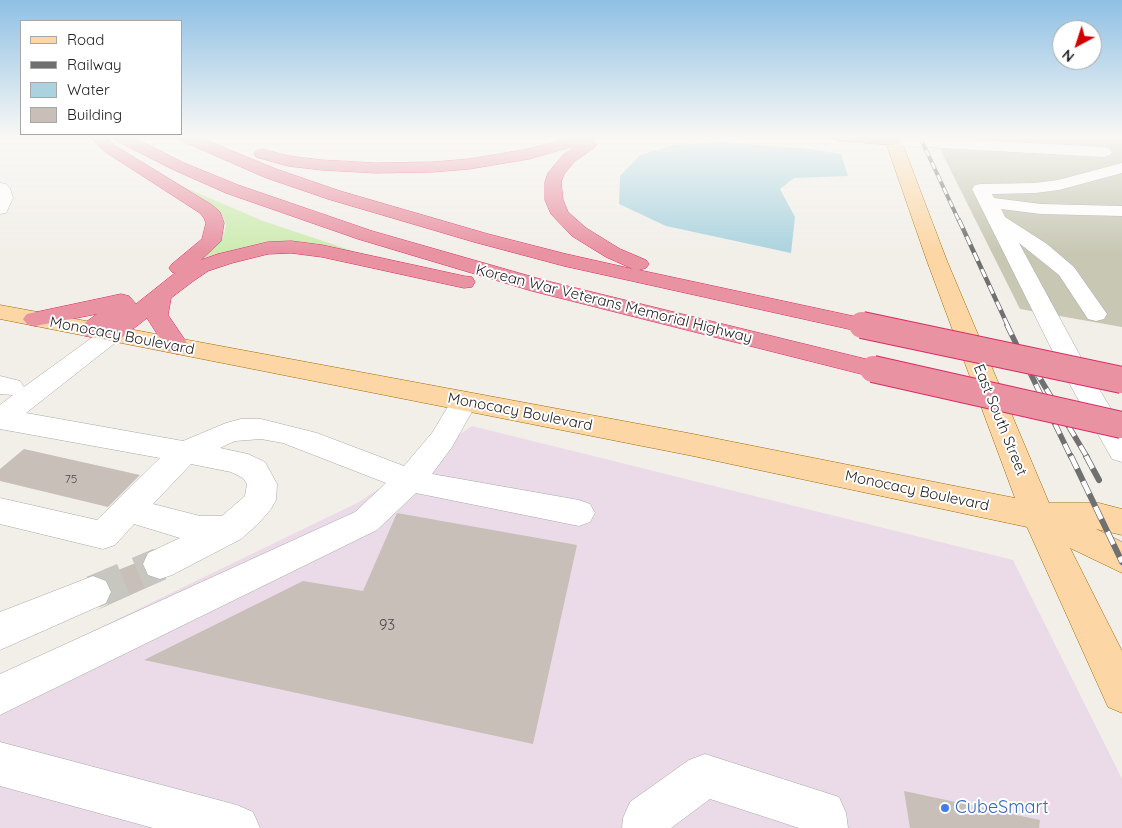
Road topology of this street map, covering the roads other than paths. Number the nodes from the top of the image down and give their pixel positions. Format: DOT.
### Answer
graph roads {
  1 [pos="153,176"];
  2 [pos="201,176"];
  3 [pos="278,176"];
  4 [pos="555,176"];
  5 [pos="903,176"];
  6 [pos="1092,176"];
  7 [pos="0,188"];
  8 [pos="0,209"];
  9 [pos="993,211"];
  10 [pos="1122,211"];
  11 [pos="150,295"];
  12 [pos="745,300"];
  13 [pos="0,312"];
  14 [pos="1096,314"];
  15 [pos="35,319"];
  16 [pos="686,323"];
  17 [pos="101,332"];
  18 [pos="177,346"];
  19 [pos="1122,380"];
  20 [pos="4,389"];
  21 [pos="465,401"];
  22 [pos="0,418"];
  23 [pos="1122,425"];
  24 [pos="1122,450"];
  25 [pos="185,452"];
  26 [pos="410,480"];
  27 [pos="130,510"];
  28 [pos="0,511"];
  29 [pos="579,513"];
  30 [pos="1038,516"];
  31 [pos="1122,522"];
  32 [pos="229,528"];
  33 [pos="1122,558"];
  34 [pos="160,564"];
  35 [pos="93,592"];
  36 [pos="0,632"];
  37 [pos="1122,693"];
  38 [pos="0,695"];
  39 [pos="0,764"];
  40 [pos="237,828"];
  41 [pos="645,828"];
  42 [pos="825,828"];
  1 -- 11 [label="highway"];
  2 -- 16 [label="highway, Korean War Veterans Memorial Highway"];
  3 -- 12 [label="highway, Korean War Veterans Memorial Highway"];
  4 -- 12 [label="highway"];
  5 -- 30 [label="main road, East South Street"];
  6 -- 9 [label="lane"];
  7 -- 8 [label="lane"];
  9 -- 10 [label="lane"];
  9 -- 14 [label="lane"];
  9 -- 24 [label="lane"];
  11 -- 15 [label="highway"];
  11 -- 16 [label="highway"];
  11 -- 17 [label="highway"];
  11 -- 18 [label="highway"];
  12 -- 19 [label="highway, Korean War Veterans Memorial Highway, bridge"];
  13 -- 15 [label="main road, Monocacy Boulevard"];
  15 -- 17 [label="main road, Monocacy Boulevard"];
  16 -- 23 [label="highway, Korean War Veterans Memorial Highway, bridge"];
  17 -- 18 [label="main road, Monocacy Boulevard"];
  17 -- 20 [label="lane"];
  17 -- 22 [label="lane"];
  18 -- 21 [label="main road, Monocacy Boulevard"];
  21 -- 26 [label="lane"];
  21 -- 30 [label="main road, Monocacy Boulevard"];
  22 -- 25 [label="lane"];
  25 -- 26 [label="lane"];
  25 -- 27 [label="lane"];
  25 -- 32 [label="lane"];
  26 -- 29 [label="lane"];
  26 -- 38 [label="lane"];
  27 -- 28 [label="lane"];
  27 -- 32 [label="lane"];
  30 -- 31 [label="main road, Monocacy Boulevard"];
  30 -- 33 [label="main road, Monocacy Boulevard"];
  30 -- 37 [label="main road, East South Street"];
  32 -- 34 [label="lane"];
  35 -- 36 [label="lane"];
  39 -- 40 [label="lane"];
  41 -- 42 [label="lane"];
}
